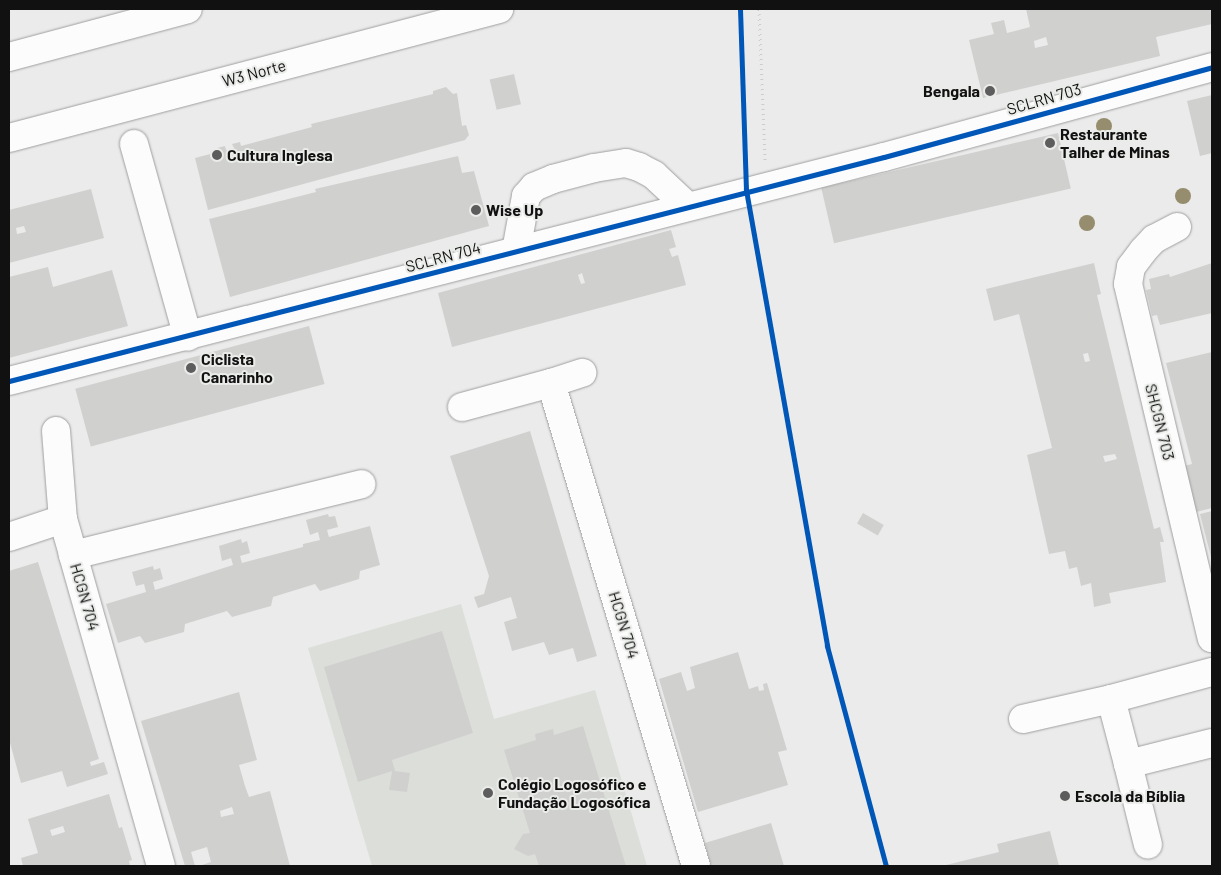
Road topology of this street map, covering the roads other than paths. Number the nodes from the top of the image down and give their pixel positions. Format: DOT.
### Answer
graph roads {
  1 [pos="188,9"];
  2 [pos="499,9"];
  3 [pos="57,44"];
  4 [pos="9,57"];
  5 [pos="9,61"];
  6 [pos="1212,67"];
  7 [pos="9,138"];
  8 [pos="134,144"];
  9 [pos="884,157"];
  10 [pos="687,206"];
  11 [pos="1177,227"];
  12 [pos="516,251"];
  13 [pos="188,337"];
  14 [pos="582,373"];
  15 [pos="9,381"];
  16 [pos="552,383"];
  17 [pos="462,407"];
  18 [pos="56,431"];
  19 [pos="361,484"];
  20 [pos="63,519"];
  21 [pos="9,537"];
  22 [pos="73,556"];
  23 [pos="1212,638"];
  24 [pos="1212,672"];
  25 [pos="1111,698"];
  26 [pos="1023,719"];
  27 [pos="1212,743"];
  28 [pos="1128,764"];
  29 [pos="1148,846"];
  30 [pos="161,866"];
  31 [pos="696,866"];
  1 -- 3 [label="street"];
  2 -- 7 [label="street, W3 Norte"];
  3 -- 4 [label="street"];
  3 -- 5 [label="street"];
  6 -- 9 [label="street, SCLRN 703"];
  8 -- 13 [label="street"];
  9 -- 10 [label="street, SCLRN 704"];
  10 -- 12 [label="street, SCLRN 704"];
  10 -- 12 [label="street"];
  11 -- 23 [label="street, SHCGN 703"];
  12 -- 13 [label="street, SCLRN 704"];
  13 -- 15 [label="street, SCLRN 704"];
  14 -- 16 [label="street"];
  16 -- 17 [label="street"];
  16 -- 31 [label="street, HCGN 704"];
  18 -- 20 [label="street"];
  19 -- 22 [label="street, HCGN 704"];
  20 -- 21 [label="street"];
  20 -- 22 [label="street"];
  22 -- 30 [label="street, HCGN 704"];
  24 -- 25 [label="street"];
  25 -- 26 [label="street"];
  25 -- 28 [label="street"];
  27 -- 28 [label="street"];
  28 -- 29 [label="street"];
}
